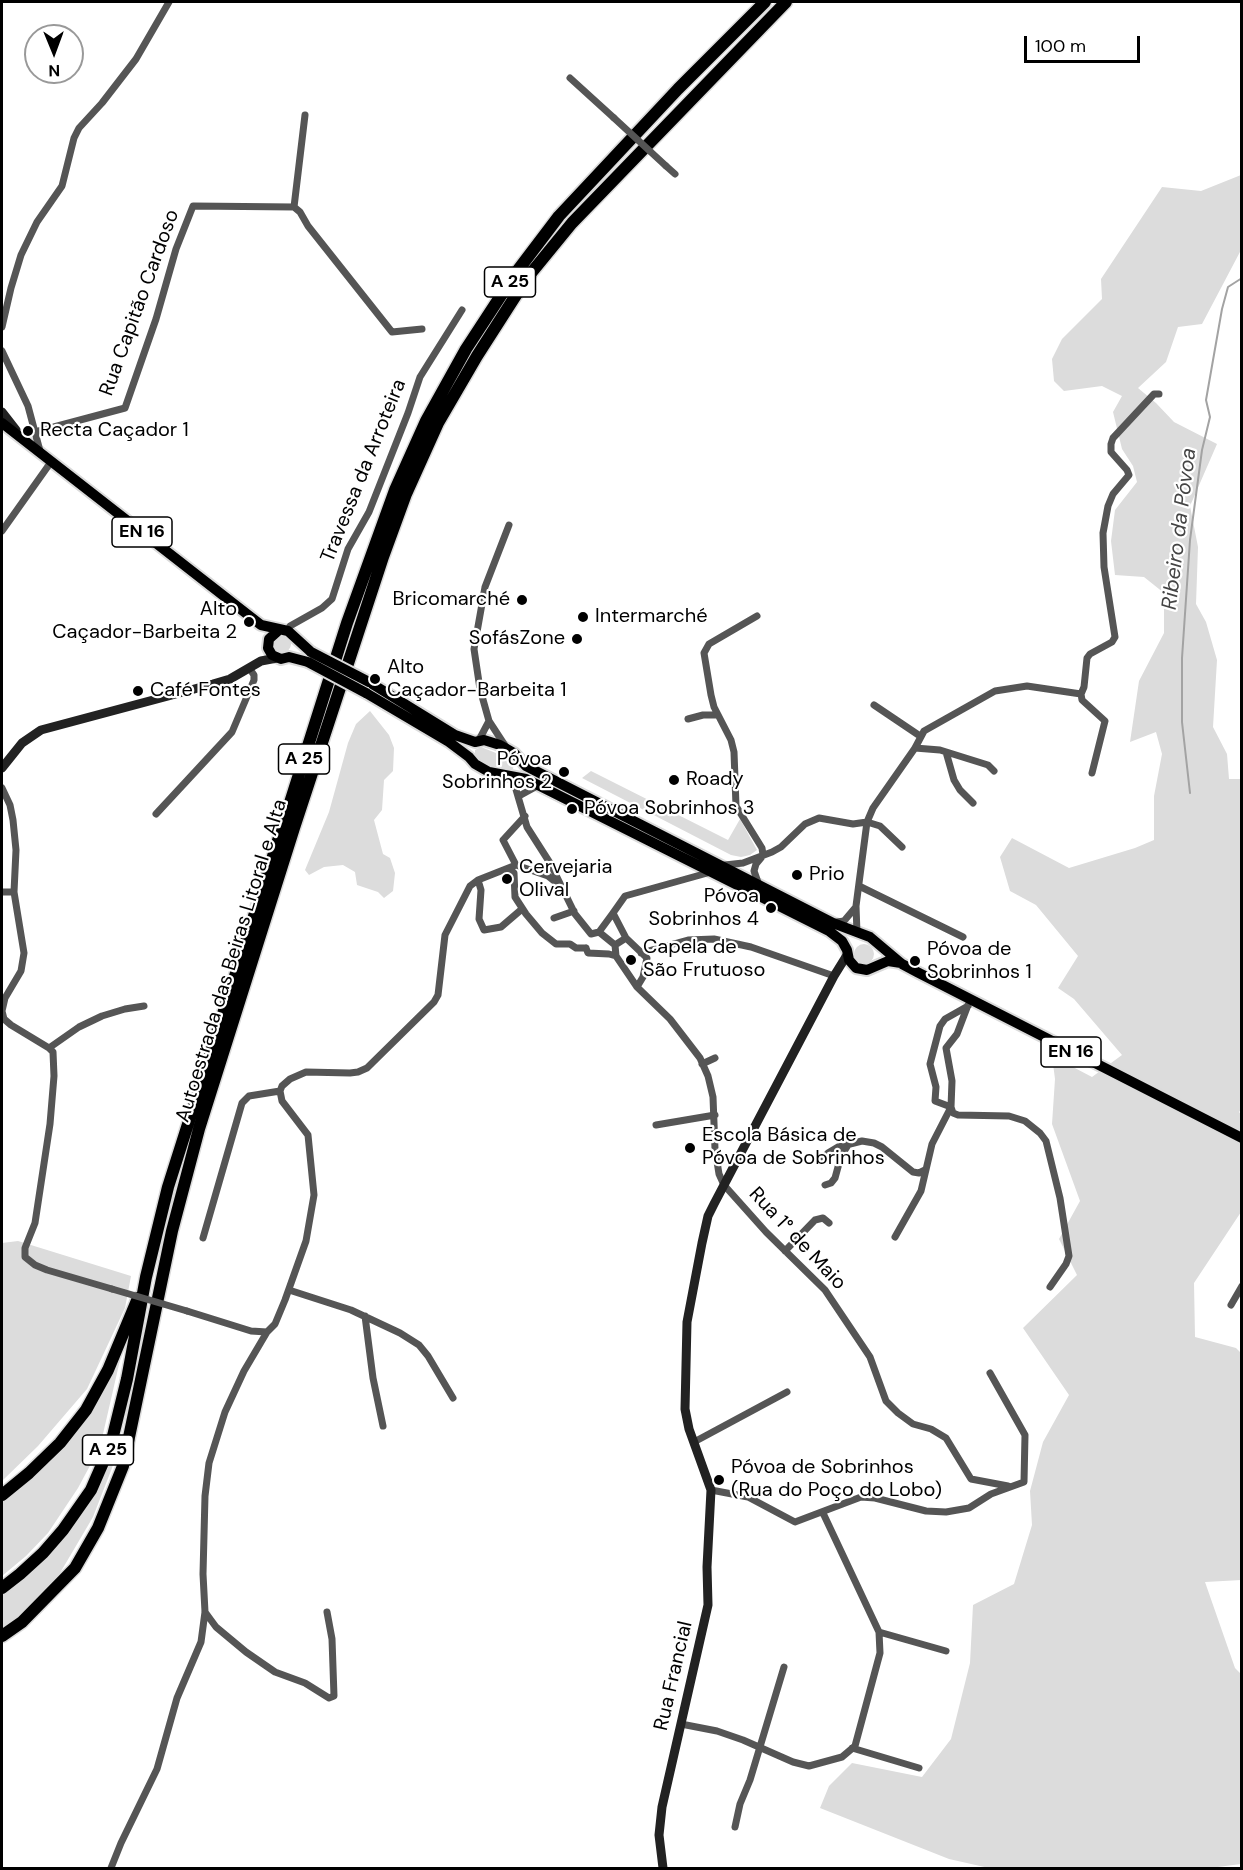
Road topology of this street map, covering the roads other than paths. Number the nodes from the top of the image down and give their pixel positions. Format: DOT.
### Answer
graph roads {
  1 [pos="169,2"];
  2 [pos="765,2"];
  3 [pos="786,2"];
  4 [pos="570,78"];
  5 [pos="305,115"];
  6 [pos="675,174"];
  7 [pos="294,207"];
  8 [pos="462,310"];
  9 [pos="2,327"];
  10 [pos="422,329"];
  11 [pos="2,351"];
  12 [pos="1159,394"];
  13 [pos="2,412"];
  14 [pos="2,423"];
  15 [pos="34,432"];
  16 [pos="23,440"];
  17 [pos="41,453"];
  18 [pos="51,462"];
  19 [pos="509,525"];
  20 [pos="2,531"];
  21 [pos="757,616"];
  22 [pos="261,625"];
  23 [pos="287,633"];
  24 [pos="268,641"];
  25 [pos="289,657"];
  26 [pos="310,657"];
  27 [pos="277,658"];
  28 [pos="252,666"];
  29 [pos="367,688"];
  30 [pos="1081,694"];
  31 [pos="874,705"];
  32 [pos="718,715"];
  33 [pos="688,719"];
  34 [pos="489,721"];
  35 [pos="920,736"];
  36 [pos="477,741"];
  37 [pos="915,748"];
  38 [pos="507,749"];
  39 [pos="946,752"];
  40 [pos="469,757"];
  41 [pos="520,760"];
  42 [pos="2,768"];
  43 [pos="994,771"];
  44 [pos="1092,773"];
  45 [pos="513,776"];
  46 [pos="539,785"];
  47 [pos="2,788"];
  48 [pos="519,796"];
  49 [pos="973,803"];
  50 [pos="156,814"];
  51 [pos="525,816"];
  52 [pos="867,822"];
  53 [pos="902,848"];
  54 [pos="763,855"];
  55 [pos="687,860"];
  56 [pos="722,865"];
  57 [pos="513,867"];
  58 [pos="711,872"];
  59 [pos="682,879"];
  60 [pos="476,881"];
  61 [pos="560,885"];
  62 [pos="759,885"];
  63 [pos="859,886"];
  64 [pos="2,892"];
  65 [pos="14,892"];
  66 [pos="856,906"];
  67 [pos="522,909"];
  68 [pos="574,911"];
  69 [pos="613,913"];
  70 [pos="554,918"];
  71 [pos="833,923"];
  72 [pos="595,933"];
  73 [pos="860,935"];
  74 [pos="963,937"];
  75 [pos="626,938"];
  76 [pos="615,945"];
  77 [pos="878,945"];
  78 [pos="586,948"];
  79 [pos="847,952"];
  80 [pos="641,953"];
  81 [pos="616,956"];
  82 [pos="902,964"];
  83 [pos="876,965"];
  84 [pos="856,968"];
  85 [pos="834,976"];
  86 [pos="637,987"];
  87 [pos="969,1003"];
  88 [pos="144,1006"];
  89 [pos="49,1048"];
  90 [pos="715,1058"];
  91 [pos="702,1064"];
  92 [pos="280,1091"];
  93 [pos="951,1107"];
  94 [pos="715,1115"];
  95 [pos="656,1125"];
  96 [pos="1242,1138"];
  97 [pos="850,1143"];
  98 [pos="821,1162"];
  99 [pos="925,1170"];
  100 [pos="718,1174"];
  101 [pos="729,1175"];
  102 [pos="724,1185"];
  103 [pos="825,1185"];
  104 [pos="717,1198"];
  105 [pos="829,1223"];
  106 [pos="895,1237"];
  107 [pos="203,1238"];
  108 [pos="785,1251"];
  109 [pos="146,1277"];
  110 [pos="1242,1286"];
  111 [pos="1050,1287"];
  112 [pos="289,1290"];
  113 [pos="1231,1305"];
  114 [pos="365,1317"];
  115 [pos="267,1332"];
  116 [pos="990,1373"];
  117 [pos="788,1392"];
  118 [pos="453,1398"];
  119 [pos="383,1425"];
  120 [pos="694,1442"];
  121 [pos="1008,1486"];
  122 [pos="711,1490"];
  123 [pos="2,1495"];
  124 [pos="823,1513"];
  125 [pos="2,1588"];
  126 [pos="205,1612"];
  127 [pos="327,1612"];
  128 [pos="879,1632"];
  129 [pos="2,1636"];
  130 [pos="946,1650"];
  131 [pos="784,1667"];
  132 [pos="681,1724"];
  133 [pos="760,1748"];
  134 [pos="852,1748"];
  135 [pos="919,1768"];
  136 [pos="735,1827"];
  137 [pos="111,1869"];
  138 [pos="663,1869"];
  1 -- 9 [label="street"];
  2 -- 109 [label="highway, Autoestrada das Beiras Litoral e Alta / A 25"];
  3 -- 129 [label="highway, Autoestrada das Beiras Litoral e Alta / A 25"];
  4 -- 6 [label="street, bridge"];
  5 -- 7 [label="street"];
  7 -- 10 [label="street"];
  7 -- 15 [label="street, Rua Capitão Cardoso"];
  8 -- 23 [label="street, Travessa da Arroteira"];
  11 -- 15 [label="street"];
  12 -- 30 [label="street"];
  13 -- 16 [label="street"];
  14 -- 16 [label="main road, EN 16"];
  15 -- 17 [label="street"];
  16 -- 17 [label="main road, EN 16"];
  17 -- 18 [label="main road, EN 16"];
  18 -- 20 [label="street"];
  18 -- 22 [label="main road, EN 16"];
  19 -- 34 [label="street"];
  21 -- 32 [label="street"];
  22 -- 23 [label="main road, EN 16"];
  22 -- 24 [label="main road, EN 16"];
  23 -- 24 [label="main road"];
  23 -- 25 [label="main road"];
  23 -- 26 [label="main road, EN 16"];
  24 -- 27 [label="main road, EN 16"];
  24 -- 28 [label="street"];
  25 -- 26 [label="main road, EN 16"];
  25 -- 27 [label="main road, EN 16"];
  26 -- 29 [label="main road, EN 16, bridge"];
  27 -- 28 [label="street"];
  28 -- 42 [label="street"];
  28 -- 50 [label="street"];
  29 -- 36 [label="main road, EN 16"];
  29 -- 40 [label="main road, EN 16"];
  30 -- 35 [label="street"];
  30 -- 44 [label="street"];
  31 -- 35 [label="street"];
  32 -- 33 [label="street"];
  32 -- 54 [label="street"];
  34 -- 36 [label="street"];
  34 -- 38 [label="street"];
  35 -- 37 [label="street"];
  36 -- 38 [label="main road, EN 16"];
  36 -- 40 [label="main road"];
  37 -- 39 [label="street"];
  37 -- 52 [label="street"];
  38 -- 41 [label="main road, EN 16"];
  39 -- 43 [label="street"];
  39 -- 49 [label="street"];
  40 -- 45 [label="main road, EN 16"];
  41 -- 45 [label="main road"];
  41 -- 56 [label="main road, EN 16"];
  45 -- 46 [label="main road, EN 16"];
  45 -- 48 [label="street"];
  46 -- 48 [label="street"];
  46 -- 55 [label="main road, EN 16"];
  47 -- 65 [label="street"];
  48 -- 51 [label="street"];
  51 -- 57 [label="street"];
  51 -- 61 [label="street"];
  52 -- 53 [label="street"];
  52 -- 54 [label="street"];
  52 -- 63 [label="street"];
  54 -- 56 [label="street"];
  54 -- 62 [label="street"];
  55 -- 58 [label="main road, EN 16"];
  55 -- 59 [label="street"];
  56 -- 62 [label="main road, EN 16"];
  57 -- 60 [label="street"];
  57 -- 61 [label="street"];
  57 -- 67 [label="street"];
  58 -- 59 [label="street"];
  58 -- 79 [label="main road, EN 16"];
  59 -- 69 [label="street"];
  60 -- 67 [label="street"];
  60 -- 92 [label="street"];
  61 -- 68 [label="street"];
  62 -- 71 [label="main road, EN 16"];
  63 -- 66 [label="street"];
  63 -- 74 [label="street"];
  64 -- 65 [label="street"];
  65 -- 89 [label="street"];
  66 -- 71 [label="street"];
  66 -- 73 [label="street"];
  67 -- 78 [label="street"];
  68 -- 70 [label="street"];
  68 -- 72 [label="street"];
  69 -- 72 [label="street"];
  69 -- 75 [label="street"];
  71 -- 73 [label="main road, EN 16"];
  72 -- 76 [label="street"];
  72 -- 78 [label="street"];
  73 -- 77 [label="main road, EN 16"];
  73 -- 79 [label="main road"];
  75 -- 76 [label="street"];
  75 -- 80 [label="street"];
  76 -- 81 [label="street"];
  77 -- 82 [label="main road, EN 16"];
  77 -- 83 [label="main road"];
  78 -- 81 [label="street"];
  79 -- 84 [label="main road, EN 16"];
  79 -- 85 [label="street"];
  80 -- 85 [label="street"];
  80 -- 86 [label="street"];
  81 -- 86 [label="street"];
  82 -- 83 [label="main road"];
  82 -- 87 [label="main road, EN 16"];
  83 -- 84 [label="main road"];
  84 -- 85 [label="street"];
  85 -- 101 [label="street"];
  86 -- 91 [label="street"];
  87 -- 93 [label="street"];
  87 -- 93 [label="street"];
  87 -- 96 [label="main road, EN 16"];
  88 -- 89 [label="street"];
  89 -- 115 [label="street, bridge"];
  90 -- 91 [label="street"];
  91 -- 94 [label="street"];
  92 -- 107 [label="street"];
  92 -- 112 [label="street"];
  93 -- 99 [label="street"];
  93 -- 111 [label="street"];
  94 -- 95 [label="street"];
  94 -- 100 [label="street"];
  97 -- 98 [label="street"];
  97 -- 99 [label="street"];
  97 -- 103 [label="street"];
  99 -- 106 [label="street"];
  100 -- 101 [label="street"];
  100 -- 102 [label="street, Rua 1° de Maio"];
  100 -- 104 [label="street"];
  101 -- 102 [label="street"];
  102 -- 104 [label="street"];
  102 -- 108 [label="street, Rua 1° de Maio"];
  104 -- 120 [label="street"];
  105 -- 108 [label="street"];
  108 -- 121 [label="street, Rua 1° de Maio"];
  109 -- 123 [label="highway"];
  109 -- 125 [label="highway, Autoestrada das Beiras Litoral e Alta / A 25"];
  110 -- 113 [label="street"];
  112 -- 114 [label="street"];
  112 -- 115 [label="street"];
  114 -- 118 [label="street"];
  114 -- 119 [label="street"];
  115 -- 126 [label="street"];
  116 -- 121 [label="street"];
  117 -- 120 [label="street"];
  120 -- 122 [label="street"];
  121 -- 124 [label="street"];
  122 -- 124 [label="street"];
  122 -- 132 [label="street, Rua Francial"];
  124 -- 128 [label="street"];
  126 -- 127 [label="street"];
  126 -- 137 [label="street"];
  128 -- 130 [label="street"];
  128 -- 134 [label="street"];
  131 -- 133 [label="street"];
  132 -- 133 [label="street"];
  132 -- 138 [label="street, Rua Francial"];
  133 -- 134 [label="street"];
  133 -- 136 [label="street"];
  134 -- 135 [label="street"];
}
